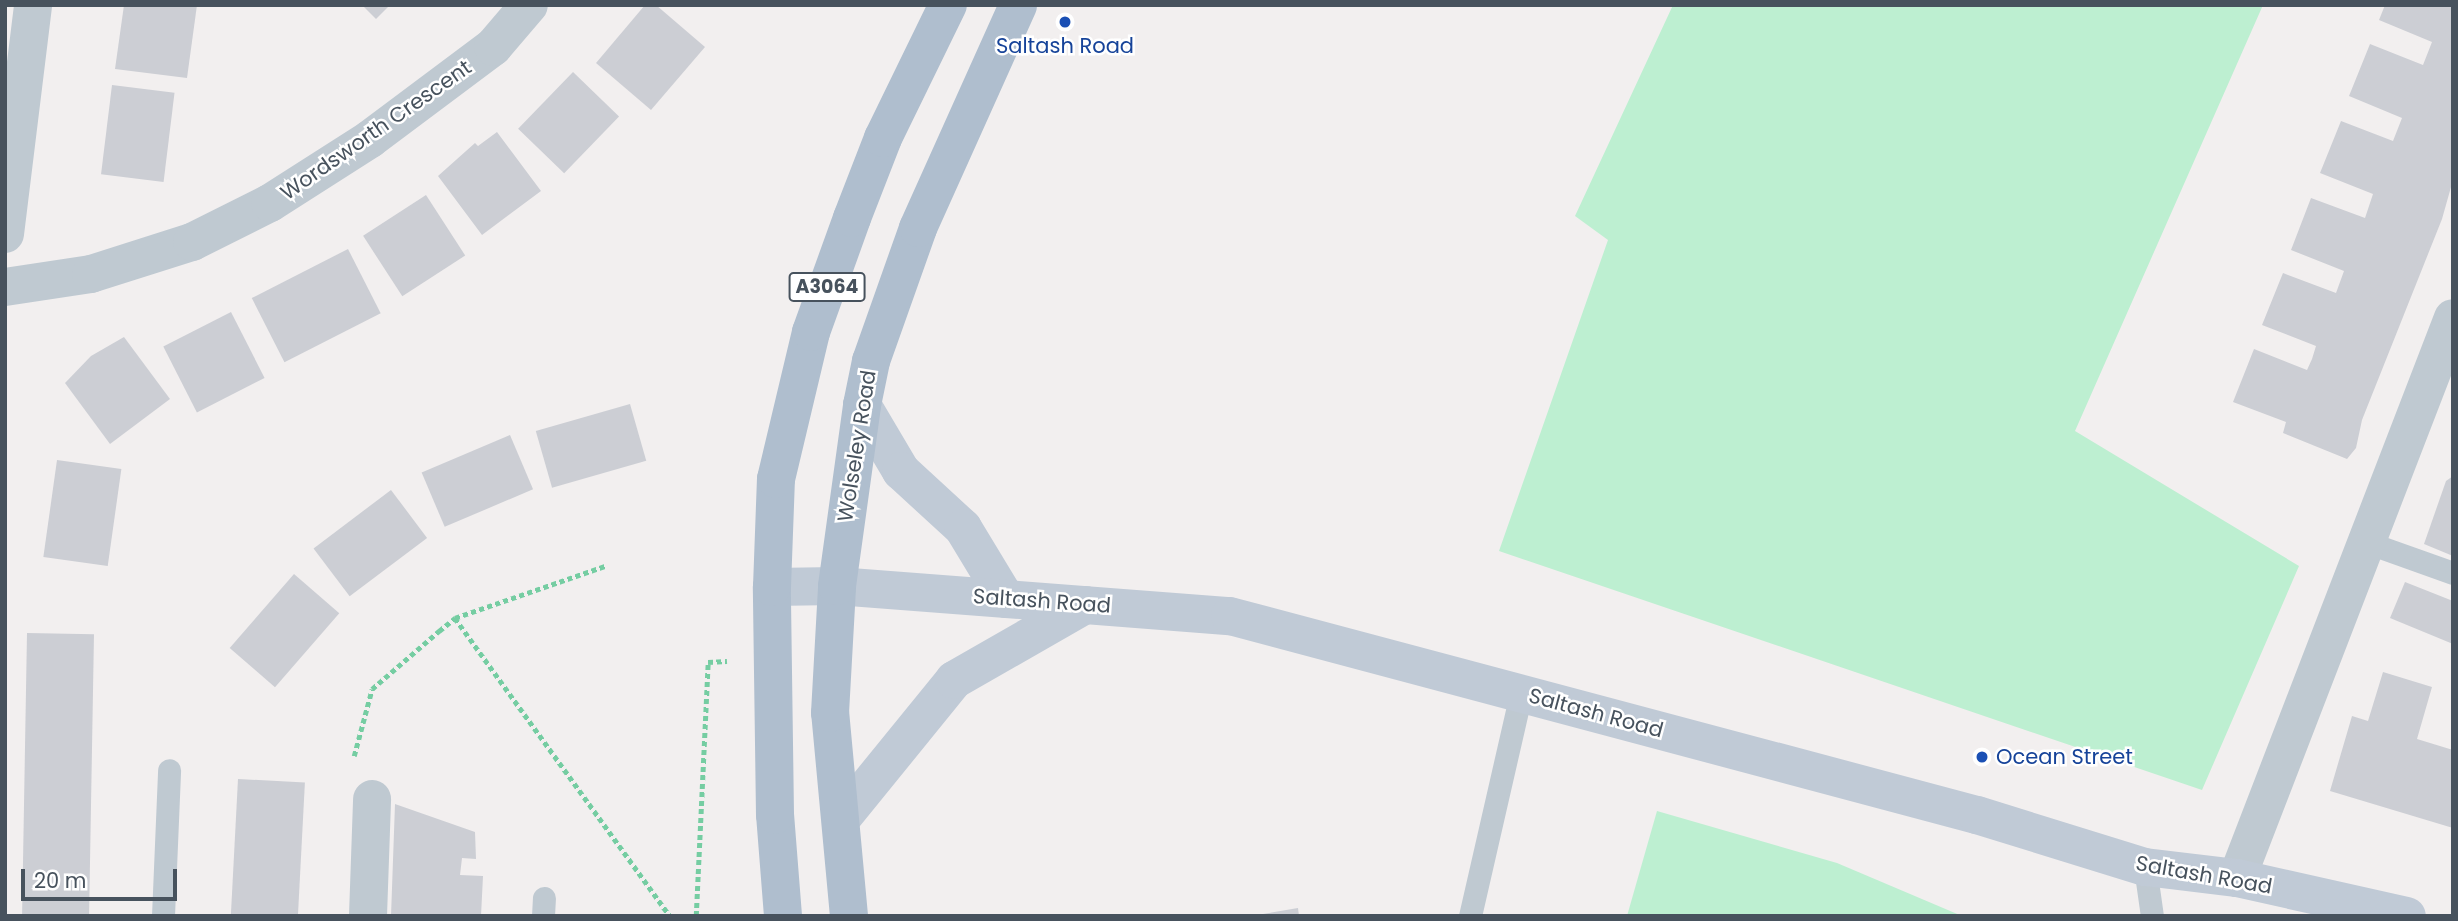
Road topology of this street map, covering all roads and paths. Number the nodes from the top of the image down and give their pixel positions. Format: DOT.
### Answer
graph roads {
  1 [pos="33,5"];
  2 [pos="529,5"];
  3 [pos="948,5"];
  4 [pos="1018,5"];
  5 [pos="5,234"];
  6 [pos="5,287"];
  7 [pos="2453,318"];
  8 [pos="862,405"];
  9 [pos="2366,542"];
  10 [pos="606,566"];
  11 [pos="2453,573"];
  12 [pos="837,586"];
  13 [pos="772,587"];
  14 [pos="1006,599"];
  15 [pos="1084,605"];
  16 [pos="455,618"];
  17 [pos="774,658"];
  18 [pos="1521,693"];
  19 [pos="169,770"];
  20 [pos="372,799"];
  21 [pos="842,818"];
  22 [pos="2145,867"];
  23 [pos="2237,878"];
  24 [pos="163,916"];
  25 [pos="368,916"];
  26 [pos="670,916"];
  27 [pos="696,916"];
  28 [pos="783,916"];
  29 [pos="849,916"];
  30 [pos="1469,916"];
  31 [pos="2152,916"];
  32 [pos="2407,916"];
  1 -- 5 [label="street"];
  2 -- 6 [label="street, Wordsworth Crescent"];
  3 -- 13 [label="main road, A3064"];
  4 -- 8 [label="main road, Wolseley Road / A3064"];
  7 -- 9 [label="street"];
  8 -- 12 [label="main road, Wolseley Road / A3064"];
  8 -- 14 [label="main road"];
  9 -- 11 [label="lane"];
  9 -- 23 [label="street"];
  10 -- 16 [label="path"];
  12 -- 13 [label="main road, Saltash Road"];
  12 -- 14 [label="main road, Saltash Road"];
  12 -- 21 [label="main road, Wolseley Road / A3064"];
  13 -- 17 [label="main road, A3064"];
  14 -- 15 [label="main road, Saltash Road"];
  15 -- 18 [label="main road, Saltash Road"];
  15 -- 21 [label="main road"];
  16 -- 20 [label="path"];
  16 -- 26 [label="path"];
  17 -- 27 [label="path"];
  17 -- 28 [label="main road, A3064"];
  18 -- 22 [label="main road, Saltash Road"];
  18 -- 30 [label="lane"];
  19 -- 24 [label="lane"];
  20 -- 25 [label="street"];
  21 -- 29 [label="main road, Wolseley Road / A3064"];
  22 -- 23 [label="main road, Saltash Road"];
  22 -- 31 [label="lane"];
  23 -- 32 [label="main road, Saltash Road"];
}
